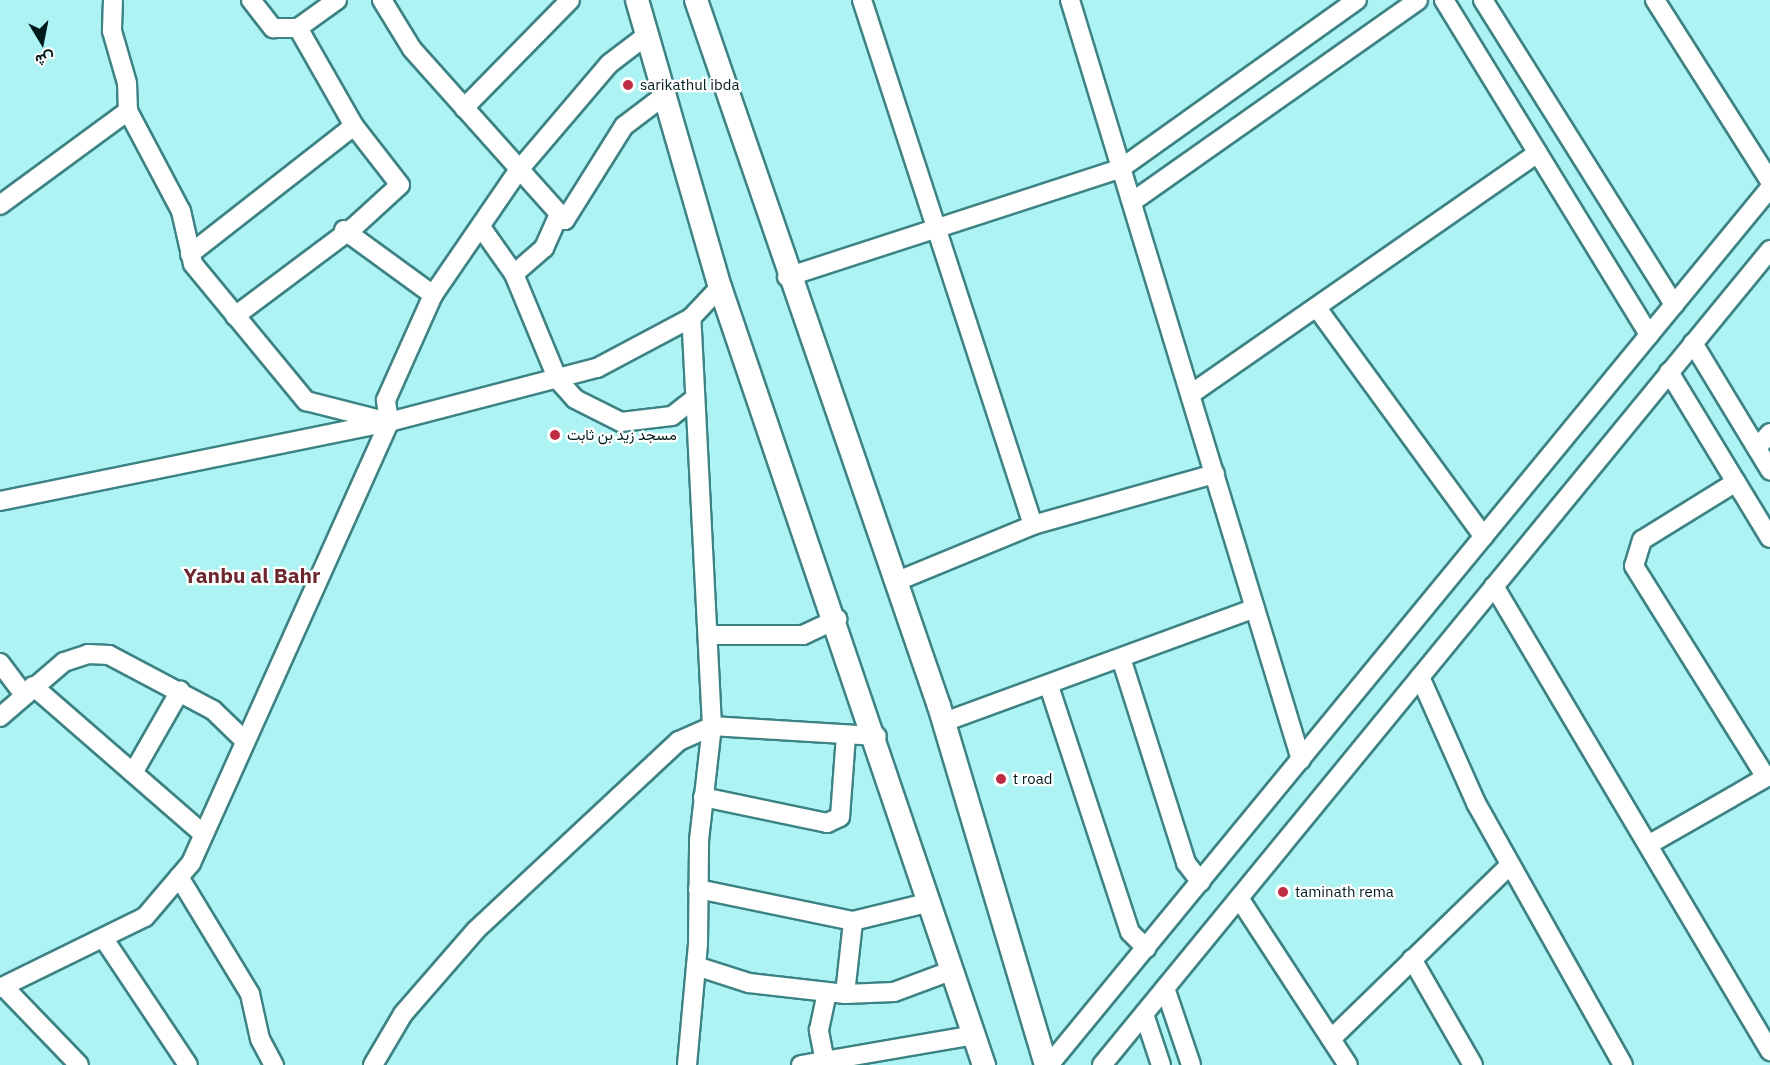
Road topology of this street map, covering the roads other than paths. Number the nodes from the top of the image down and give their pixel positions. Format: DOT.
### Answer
graph roads {
  1 [pos="113,0"];
  2 [pos="251,0"];
  3 [pos="337,0"];
  4 [pos="570,0"];
  5 [pos="637,0"];
  6 [pos="696,0"];
  7 [pos="862,0"];
  8 [pos="1070,0"];
  9 [pos="1418,0"];
  10 [pos="1444,0"];
  11 [pos="1483,0"];
  12 [pos="1655,0"];
  13 [pos="388,1"];
  14 [pos="1346,3"];
  15 [pos="298,28"];
  16 [pos="647,35"];
  17 [pos="665,95"];
  18 [pos="464,108"];
  19 [pos="128,111"];
  20 [pos="354,126"];
  21 [pos="1538,153"];
  22 [pos="1120,169"];
  23 [pos="518,171"];
  24 [pos="1770,181"];
  25 [pos="1770,188"];
  26 [pos="1132,202"];
  27 [pos="0,205"];
  28 [pos="565,220"];
  29 [pos="940,227"];
  30 [pos="344,230"];
  31 [pos="483,230"];
  32 [pos="1770,250"];
  33 [pos="190,254"];
  34 [pos="514,274"];
  35 [pos="787,277"];
  36 [pos="720,286"];
  37 [pos="433,295"];
  38 [pos="1674,305"];
  39 [pos="1317,308"];
  40 [pos="235,316"];
  41 [pos="691,318"];
  42 [pos="1649,335"];
  43 [pos="1693,343"];
  44 [pos="1669,372"];
  45 [pos="558,380"];
  46 [pos="1191,394"];
  47 [pos="694,399"];
  48 [pos="389,422"];
  49 [pos="1770,433"];
  50 [pos="1757,448"];
  51 [pos="1770,470"];
  52 [pos="1215,474"];
  53 [pos="1736,482"];
  54 [pos="0,501"];
  55 [pos="1034,525"];
  56 [pos="1484,537"];
  57 [pos="1770,538"];
  58 [pos="895,582"];
  59 [pos="1494,586"];
  60 [pos="1255,608"];
  61 [pos="837,619"];
  62 [pos="710,634"];
  63 [pos="1122,661"];
  64 [pos="0,663"];
  65 [pos="1420,677"];
  66 [pos="1049,686"];
  67 [pos="28,690"];
  68 [pos="180,691"];
  69 [pos="0,717"];
  70 [pos="944,723"];
  71 [pos="712,726"];
  72 [pos="846,735"];
  73 [pos="877,736"];
  74 [pos="243,739"];
  75 [pos="1301,760"];
  76 [pos="132,773"];
  77 [pos="1768,776"];
  78 [pos="703,797"];
  79 [pos="203,834"];
  80 [pos="1648,845"];
  81 [pos="1510,865"];
  82 [pos="179,877"];
  83 [pos="1201,882"];
  84 [pos="698,889"];
  85 [pos="1239,898"];
  86 [pos="931,902"];
  87 [pos="853,921"];
  88 [pos="104,939"];
  89 [pos="1146,948"];
  90 [pos="1412,959"];
  91 [pos="696,966"];
  92 [pos="953,970"];
  93 [pos="2,987"];
  94 [pos="1165,988"];
  95 [pos="827,993"];
  96 [pos="845,994"];
  97 [pos="1144,1014"];
  98 [pos="975,1035"];
  99 [pos="1331,1039"];
  100 [pos="1770,1051"];
  101 [pos="825,1062"];
  102 [pos="269,1063"];
  103 [pos="79,1065"];
  104 [pos="188,1065"];
  105 [pos="373,1065"];
  106 [pos="687,1065"];
  107 [pos="801,1065"];
  108 [pos="984,1065"];
  109 [pos="1048,1065"];
  110 [pos="1102,1065"];
  111 [pos="1161,1065"];
  112 [pos="1191,1065"];
  113 [pos="1348,1065"];
  114 [pos="1473,1065"];
  115 [pos="1623,1065"];
  1 -- 19 [label="street"];
  2 -- 15 [label="street"];
  3 -- 15 [label="street"];
  4 -- 18 [label="street"];
  5 -- 16 [label="street"];
  6 -- 35 [label="street"];
  7 -- 29 [label="street"];
  8 -- 22 [label="street"];
  9 -- 26 [label="street"];
  10 -- 21 [label="street"];
  11 -- 38 [label="street"];
  12 -- 24 [label="street"];
  13 -- 18 [label="street"];
  14 -- 22 [label="street"];
  15 -- 20 [label="street"];
  16 -- 17 [label="street"];
  16 -- 23 [label="street"];
  17 -- 28 [label="street"];
  17 -- 36 [label="street"];
  18 -- 23 [label="street"];
  19 -- 27 [label="street"];
  19 -- 33 [label="street"];
  20 -- 30 [label="street"];
  20 -- 33 [label="street"];
  21 -- 39 [label="street"];
  21 -- 42 [label="street"];
  22 -- 26 [label="street"];
  22 -- 29 [label="street"];
  23 -- 28 [label="street"];
  23 -- 31 [label="street"];
  25 -- 38 [label="street"];
  26 -- 46 [label="street"];
  28 -- 34 [label="street"];
  29 -- 35 [label="street"];
  29 -- 55 [label="street"];
  30 -- 37 [label="street"];
  30 -- 40 [label="street"];
  31 -- 34 [label="street"];
  31 -- 37 [label="street"];
  32 -- 43 [label="street"];
  33 -- 40 [label="street"];
  34 -- 45 [label="street"];
  35 -- 58 [label="street"];
  36 -- 41 [label="street"];
  36 -- 61 [label="street"];
  37 -- 48 [label="street"];
  38 -- 42 [label="street"];
  39 -- 46 [label="street"];
  39 -- 56 [label="street"];
  40 -- 48 [label="street"];
  41 -- 45 [label="street"];
  41 -- 47 [label="street"];
  42 -- 56 [label="street"];
  43 -- 44 [label="street"];
  43 -- 50 [label="street"];
  44 -- 53 [label="street"];
  44 -- 59 [label="street"];
  45 -- 47 [label="street"];
  45 -- 48 [label="street"];
  46 -- 52 [label="street"];
  47 -- 62 [label="street"];
  48 -- 54 [label="street"];
  48 -- 74 [label="street"];
  49 -- 50 [label="street"];
  50 -- 51 [label="street"];
  52 -- 55 [label="street"];
  52 -- 60 [label="street"];
  53 -- 57 [label="street"];
  53 -- 77 [label="street"];
  55 -- 58 [label="street"];
  56 -- 75 [label="street"];
  58 -- 70 [label="street"];
  59 -- 65 [label="street"];
  59 -- 80 [label="street"];
  60 -- 63 [label="street"];
  60 -- 75 [label="street"];
  61 -- 62 [label="street"];
  61 -- 73 [label="street"];
  62 -- 71 [label="street"];
  63 -- 66 [label="street"];
  63 -- 83 [label="street"];
  64 -- 67 [label="street"];
  65 -- 81 [label="street"];
  65 -- 85 [label="street"];
  66 -- 70 [label="street"];
  66 -- 89 [label="street"];
  67 -- 68 [label="street"];
  67 -- 69 [label="street"];
  67 -- 76 [label="street"];
  68 -- 74 [label="street"];
  68 -- 76 [label="street"];
  70 -- 109 [label="street"];
  71 -- 72 [label="street"];
  71 -- 78 [label="street"];
  71 -- 105 [label="street"];
  72 -- 73 [label="street"];
  72 -- 78 [label="street"];
  73 -- 86 [label="street"];
  74 -- 79 [label="street"];
  75 -- 83 [label="street"];
  76 -- 79 [label="street"];
  77 -- 80 [label="street"];
  78 -- 84 [label="street"];
  79 -- 82 [label="street"];
  80 -- 100 [label="street"];
  81 -- 90 [label="street"];
  81 -- 115 [label="street"];
  82 -- 88 [label="street"];
  82 -- 102 [label="street"];
  83 -- 89 [label="street"];
  84 -- 87 [label="street"];
  84 -- 91 [label="street"];
  85 -- 94 [label="street"];
  85 -- 99 [label="street"];
  86 -- 87 [label="street"];
  86 -- 92 [label="street"];
  87 -- 96 [label="street"];
  88 -- 93 [label="street"];
  88 -- 104 [label="street"];
  89 -- 109 [label="street"];
  90 -- 99 [label="street"];
  90 -- 114 [label="street"];
  91 -- 95 [label="street"];
  91 -- 106 [label="street"];
  92 -- 96 [label="street"];
  92 -- 98 [label="street"];
  93 -- 103 [label="street"];
  94 -- 97 [label="street"];
  94 -- 112 [label="street"];
  95 -- 96 [label="street"];
  95 -- 101 [label="street"];
  97 -- 110 [label="street"];
  97 -- 111 [label="street"];
  98 -- 101 [label="street"];
  98 -- 108 [label="street"];
  99 -- 113 [label="street"];
  101 -- 107 [label="street"];
}
